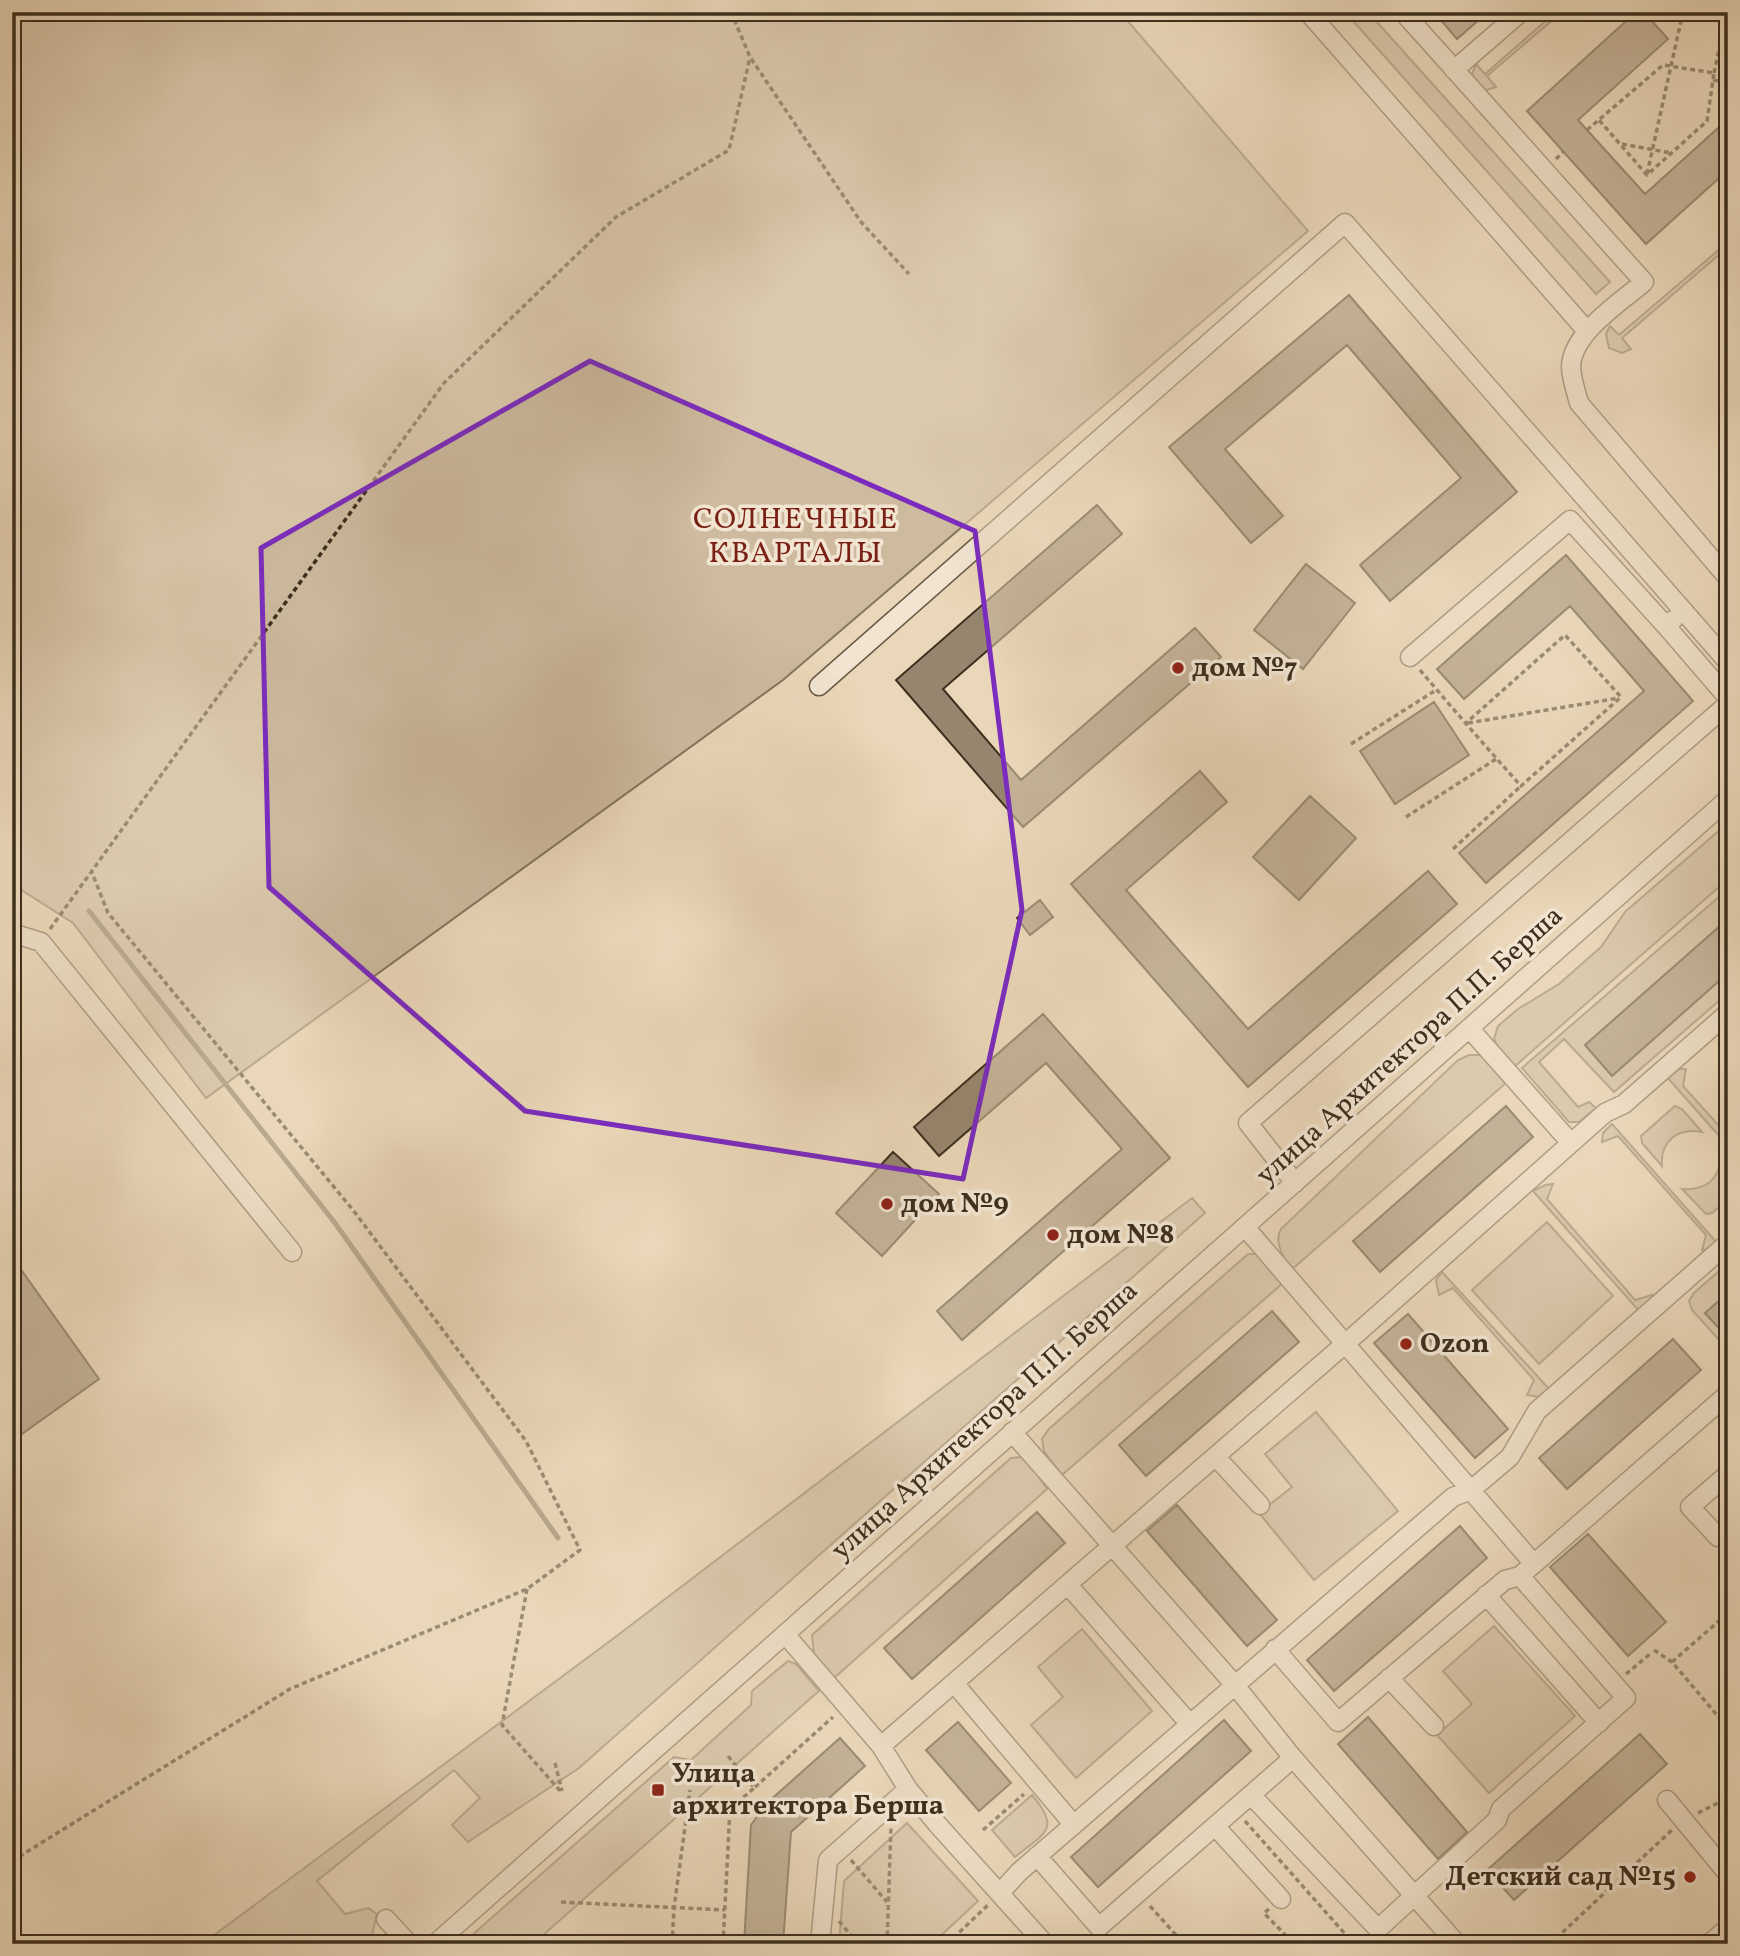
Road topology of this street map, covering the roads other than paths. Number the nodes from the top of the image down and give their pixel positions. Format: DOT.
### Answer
graph roads {
  1 [pos="1308,12"];
  2 [pos="1403,12"];
  3 [pos="1521,12"];
  4 [pos="1454,70"];
  5 [pos="1587,331"];
  6 [pos="1728,578"];
  7 [pos="1683,610"];
  8 [pos="1666,626"];
  9 [pos="1410,657"];
  10 [pos="1728,662"];
  11 [pos="819,686"];
  12 [pos="1728,698"];
  13 [pos="1728,705"];
  14 [pos="1728,799"];
  15 [pos="12,933"];
  16 [pos="1728,1013"];
  17 [pos="1469,1028"];
  18 [pos="1571,1143"];
  19 [pos="1295,1183"];
  20 [pos="1245,1227"];
  21 [pos="1728,1243"];
  22 [pos="292,1252"];
  23 [pos="1345,1344"];
  24 [pos="1725,1403"];
  25 [pos="1013,1432"];
  26 [pos="1216,1457"];
  27 [pos="1728,1474"];
  28 [pos="1471,1490"];
  29 [pos="1260,1505"];
  30 [pos="1728,1528"];
  31 [pos="1114,1545"];
  32 [pos="1527,1570"];
  33 [pos="1068,1585"];
  34 [pos="1486,1595"];
  35 [pos="785,1634"];
  36 [pos="1275,1649"];
  37 [pos="1390,1678"];
  38 [pos="954,1683"];
  39 [pos="1234,1684"];
  40 [pos="1189,1723"];
  41 [pos="1599,1723"];
  42 [pos="1434,1726"];
  43 [pos="881,1746"];
  44 [pos="1293,1758"];
  45 [pos="908,1789"];
  46 [pos="1251,1795"];
  47 [pos="1667,1800"];
  48 [pos="1073,1824"];
  49 [pos="1215,1826"];
  50 [pos="1037,1856"];
  51 [pos="1728,1874"];
  52 [pos="1000,1893"];
  53 [pos="1414,1896"];
  54 [pos="1281,1899"];
  55 [pos="386,1919"];
  56 [pos="1728,1928"];
  57 [pos="409,1944"];
  58 [pos="435,1944"];
  59 [pos="820,1944"];
  60 [pos="1045,1944"];
  61 [pos="1457,1944"];
  62 [pos="1709,1944"];
  1 -- 5 [label="street"];
  2 -- 4 [label="street"];
  3 -- 4 [label="street"];
  4 -- 5 [label="street"];
  5 -- 6 [label="street"];
  7 -- 8 [label="street"];
  7 -- 10 [label="street"];
  7 -- 11 [label="street"];
  8 -- 9 [label="street"];
  8 -- 12 [label="street"];
  13 -- 19 [label="street"];
  14 -- 17 [label="street, улица Архитектора П.П. Берша"];
  15 -- 22 [label="street"];
  16 -- 18 [label="street"];
  17 -- 18 [label="street"];
  17 -- 19 [label="street, улица Архитектора П.П. Берша"];
  18 -- 23 [label="street"];
  19 -- 20 [label="street, улица Архитектора П.П. Берша"];
  20 -- 23 [label="street"];
  20 -- 25 [label="street, улица Архитектора П.П. Берша"];
  21 -- 28 [label="street"];
  23 -- 26 [label="street"];
  23 -- 28 [label="street"];
  24 -- 32 [label="street"];
  25 -- 31 [label="street"];
  25 -- 35 [label="street, улица Архитектора П.П. Берша"];
  26 -- 29 [label="street"];
  26 -- 31 [label="street"];
  27 -- 30 [label="street"];
  28 -- 32 [label="street"];
  28 -- 36 [label="street"];
  31 -- 33 [label="street"];
  31 -- 39 [label="street"];
  32 -- 34 [label="street"];
  32 -- 41 [label="street"];
  33 -- 38 [label="street"];
  33 -- 40 [label="street"];
  34 -- 37 [label="street"];
  34 -- 41 [label="street"];
  35 -- 43 [label="street"];
  35 -- 58 [label="street, улица Архитектора П.П. Берша"];
  36 -- 37 [label="street"];
  36 -- 39 [label="street"];
  37 -- 42 [label="street"];
  38 -- 43 [label="street"];
  38 -- 48 [label="street"];
  39 -- 40 [label="street"];
  39 -- 44 [label="street"];
  40 -- 48 [label="street"];
  41 -- 53 [label="street"];
  43 -- 45 [label="street"];
  44 -- 46 [label="street"];
  44 -- 53 [label="street"];
  45 -- 52 [label="street"];
  45 -- 59 [label="street"];
  46 -- 49 [label="street"];
  46 -- 53 [label="street"];
  47 -- 51 [label="street"];
  48 -- 50 [label="street"];
  49 -- 50 [label="street"];
  49 -- 54 [label="street"];
  50 -- 52 [label="street"];
  52 -- 60 [label="street"];
  53 -- 61 [label="street"];
  55 -- 57 [label="street"];
  56 -- 62 [label="street"];
}
